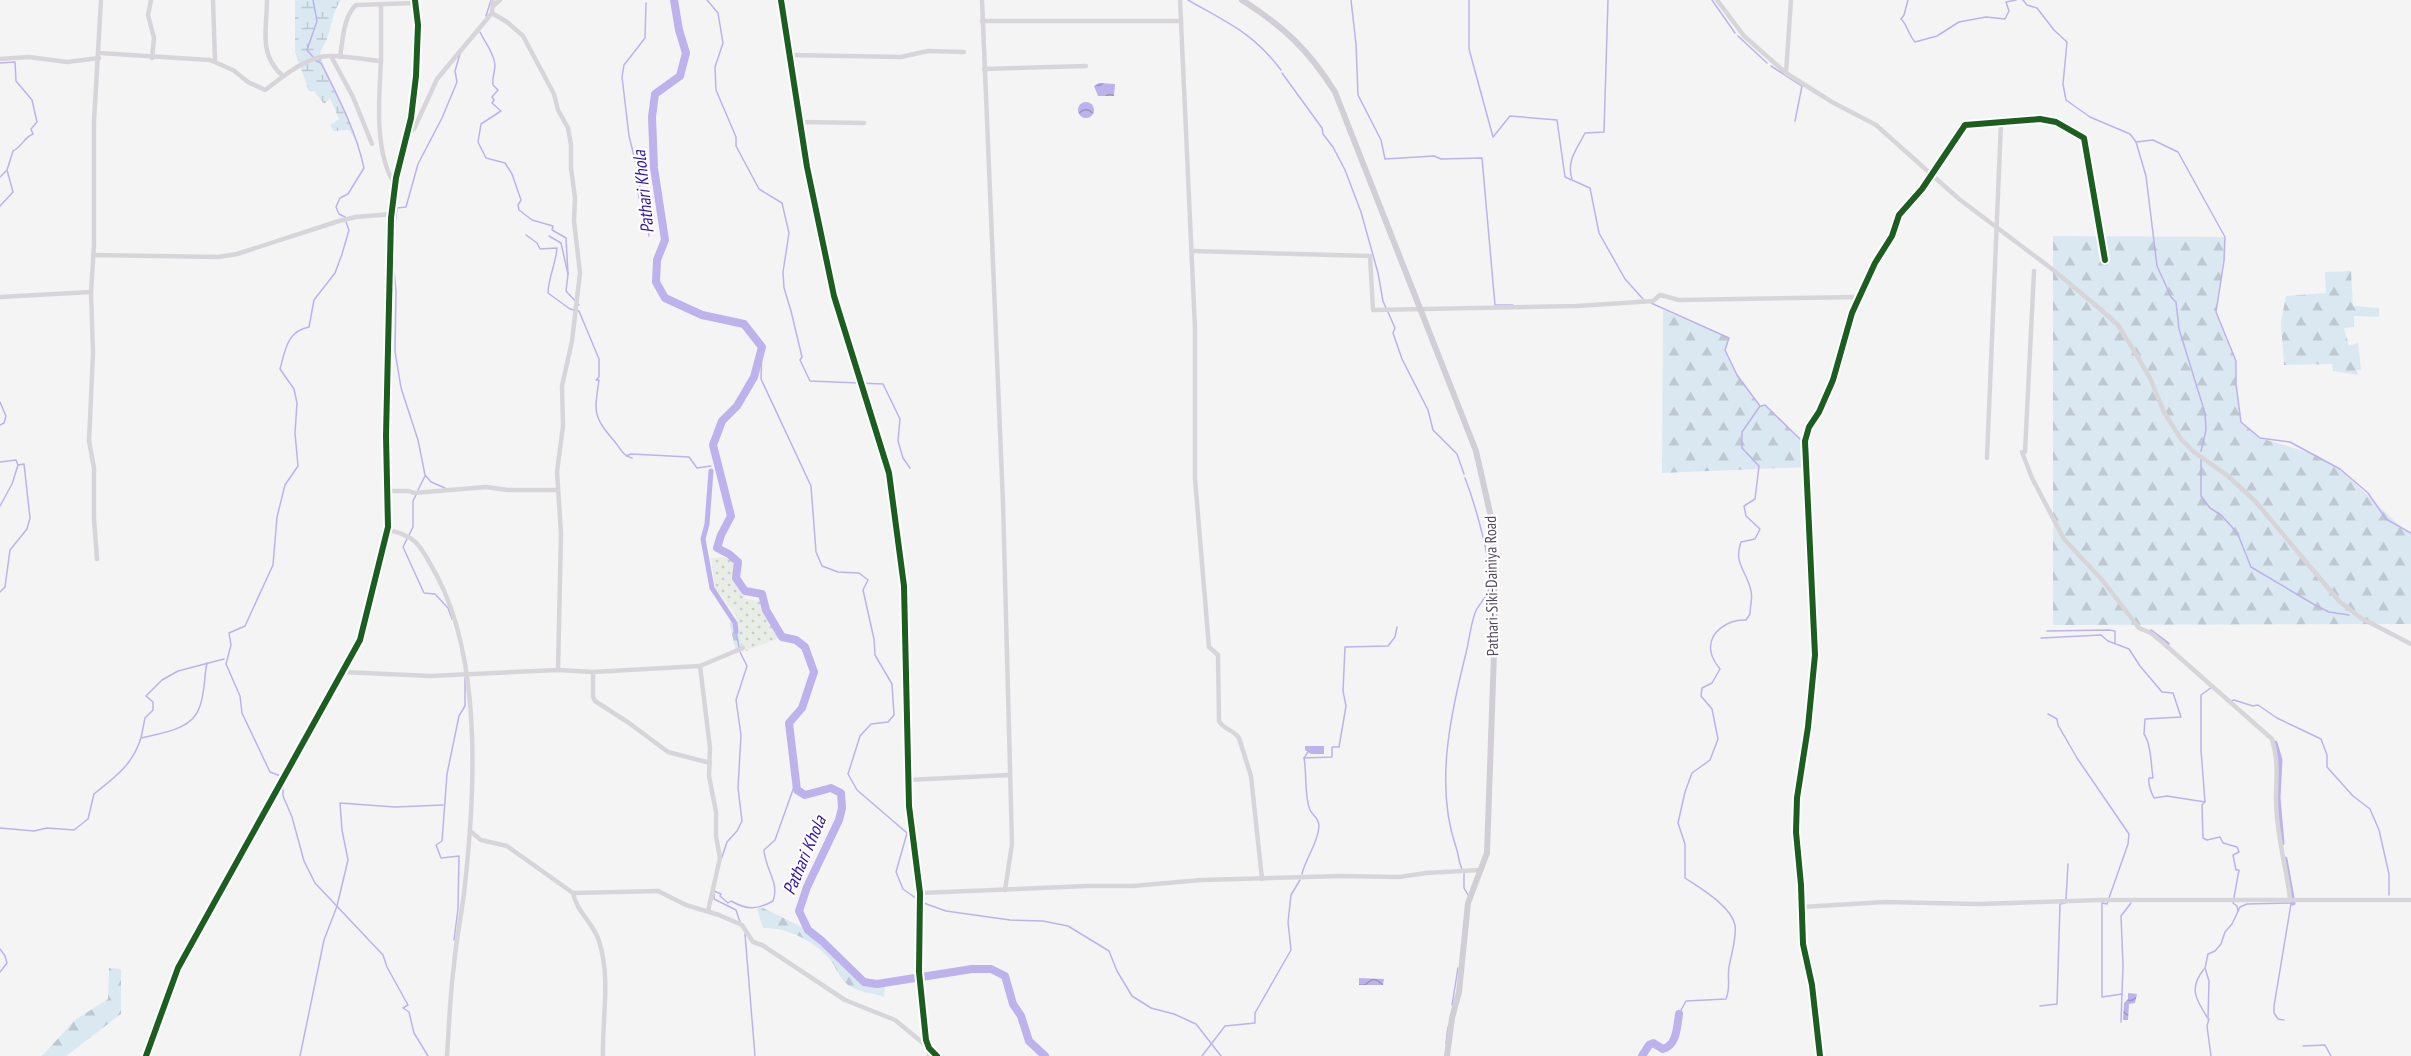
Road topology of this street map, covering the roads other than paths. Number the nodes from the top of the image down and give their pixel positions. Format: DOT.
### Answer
graph roads {
  1 [pos="101,0"];
  2 [pos="151,0"];
  3 [pos="213,0"];
  4 [pos="267,0"];
  5 [pos="500,0"];
  6 [pos="781,0"];
  7 [pos="982,0"];
  8 [pos="1180,0"];
  9 [pos="1242,0"];
  10 [pos="1717,0"];
  11 [pos="1791,0"];
  12 [pos="416,2"];
  13 [pos="493,3"];
  14 [pos="381,4"];
  15 [pos="492,14"];
  16 [pos="982,21"];
  17 [pos="1181,21"];
  18 [pos="964,52"];
  19 [pos="789,55"];
  20 [pos="99,56"];
  21 [pos="331,56"];
  22 [pos="340,57"];
  23 [pos="152,58"];
  24 [pos="0,59"];
  25 [pos="215,61"];
  26 [pos="381,61"];
  27 [pos="1086,66"];
  28 [pos="984,69"];
  29 [pos="1786,73"];
  30 [pos="283,76"];
  31 [pos="800,122"];
  32 [pos="2001,122"];
  33 [pos="864,123"];
  34 [pos="407,134"];
  35 [pos="372,144"];
  36 [pos="1931,175"];
  37 [pos="395,184"];
  38 [pos="391,214"];
  39 [pos="1998,228"];
  40 [pos="1192,251"];
  41 [pos="93,255"];
  42 [pos="2105,260"];
  43 [pos="2034,271"];
  44 [pos="91,292"];
  45 [pos="0,297"];
  46 [pos="1859,297"];
  47 [pos="1419,308"];
  48 [pos="1987,458"];
  49 [pos="557,490"];
  50 [pos="387,491"];
  51 [pos="387,530"];
  52 [pos="97,559"];
  53 [pos="2411,644"];
  54 [pos="743,648"];
  55 [pos="700,666"];
  56 [pos="558,670"];
  57 [pos="343,672"];
  58 [pos="593,672"];
  59 [pos="468,675"];
  60 [pos="710,763"];
  61 [pos="1009,775"];
  62 [pos="908,780"];
  63 [pos="470,831"];
  64 [pos="1480,870"];
  65 [pos="1262,879"];
  66 [pos="1005,890"];
  67 [pos="920,892"];
  68 [pos="573,893"];
  69 [pos="2290,898"];
  70 [pos="2411,900"];
  71 [pos="1803,907"];
  72 [pos="708,911"];
  73 [pos="929,1048"];
  74 [pos="146,1056"];
  75 [pos="447,1056"];
  76 [pos="603,1056"];
  77 [pos="929,1056"];
  78 [pos="937,1056"];
  79 [pos="1447,1056"];
  80 [pos="1820,1056"];
  1 -- 20 [label="street"];
  2 -- 23 [label="street"];
  3 -- 25 [label="street"];
  4 -- 30 [label="street"];
  5 -- 13 [label="street"];
  6 -- 19 [label="street"];
  7 -- 16 [label="street"];
  8 -- 17 [label="street"];
  9 -- 47 [label="main road, Pathari-Siki-Dainiya Road"];
  10 -- 29 [label="street"];
  11 -- 29 [label="street"];
  12 -- 14 [label="street"];
  12 -- 34 [label="street"];
  13 -- 15 [label="street"];
  14 -- 22 [label="street"];
  14 -- 26 [label="street"];
  15 -- 34 [label="street"];
  15 -- 49 [label="street"];
  16 -- 17 [label="street"];
  16 -- 28 [label="street"];
  17 -- 40 [label="street"];
  18 -- 19 [label="street"];
  19 -- 31 [label="street"];
  20 -- 23 [label="street"];
  20 -- 24 [label="street"];
  20 -- 41 [label="street"];
  21 -- 22 [label="street"];
  21 -- 30 [label="street"];
  21 -- 35 [label="street"];
  22 -- 26 [label="street"];
  23 -- 25 [label="street"];
  25 -- 30 [label="street"];
  26 -- 37 [label="street"];
  27 -- 28 [label="street"];
  28 -- 61 [label="street"];
  29 -- 36 [label="street"];
  31 -- 33 [label="street"];
  31 -- 62 [label="street"];
  32 -- 36 [label="street"];
  32 -- 39 [label="street"];
  32 -- 42 [label="street"];
  34 -- 37 [label="street"];
  36 -- 39 [label="street"];
  36 -- 46 [label="street"];
  37 -- 38 [label="street"];
  38 -- 41 [label="street"];
  38 -- 50 [label="street"];
  39 -- 48 [label="street"];
  39 -- 53 [label="street"];
  40 -- 47 [label="street"];
  40 -- 65 [label="street"];
  41 -- 44 [label="street"];
  43 -- 69 [label="street"];
  44 -- 45 [label="street"];
  44 -- 52 [label="street"];
  46 -- 47 [label="street"];
  46 -- 71 [label="street"];
  47 -- 64 [label="main road, Pathari-Siki-Dainiya Road"];
  49 -- 50 [label="street"];
  49 -- 56 [label="street"];
  50 -- 51 [label="street"];
  51 -- 57 [label="street"];
  51 -- 59 [label="street"];
  54 -- 55 [label="street"];
  55 -- 58 [label="street"];
  55 -- 60 [label="street"];
  56 -- 58 [label="street"];
  56 -- 59 [label="street"];
  57 -- 59 [label="street"];
  57 -- 74 [label="street"];
  58 -- 60 [label="street"];
  59 -- 63 [label="street"];
  60 -- 72 [label="street"];
  61 -- 62 [label="street"];
  61 -- 66 [label="street"];
  62 -- 67 [label="street"];
  63 -- 68 [label="street"];
  63 -- 75 [label="street"];
  64 -- 65 [label="street"];
  64 -- 79 [label="main road, Pathari-Siki-Dainiya Road"];
  65 -- 66 [label="street"];
  66 -- 67 [label="street"];
  67 -- 73 [label="street"];
  68 -- 72 [label="street"];
  68 -- 76 [label="street"];
  69 -- 70 [label="street"];
  69 -- 71 [label="street"];
  71 -- 80 [label="street"];
  72 -- 73 [label="street"];
  73 -- 77 [label="street"];
  73 -- 78 [label="street"];
}
